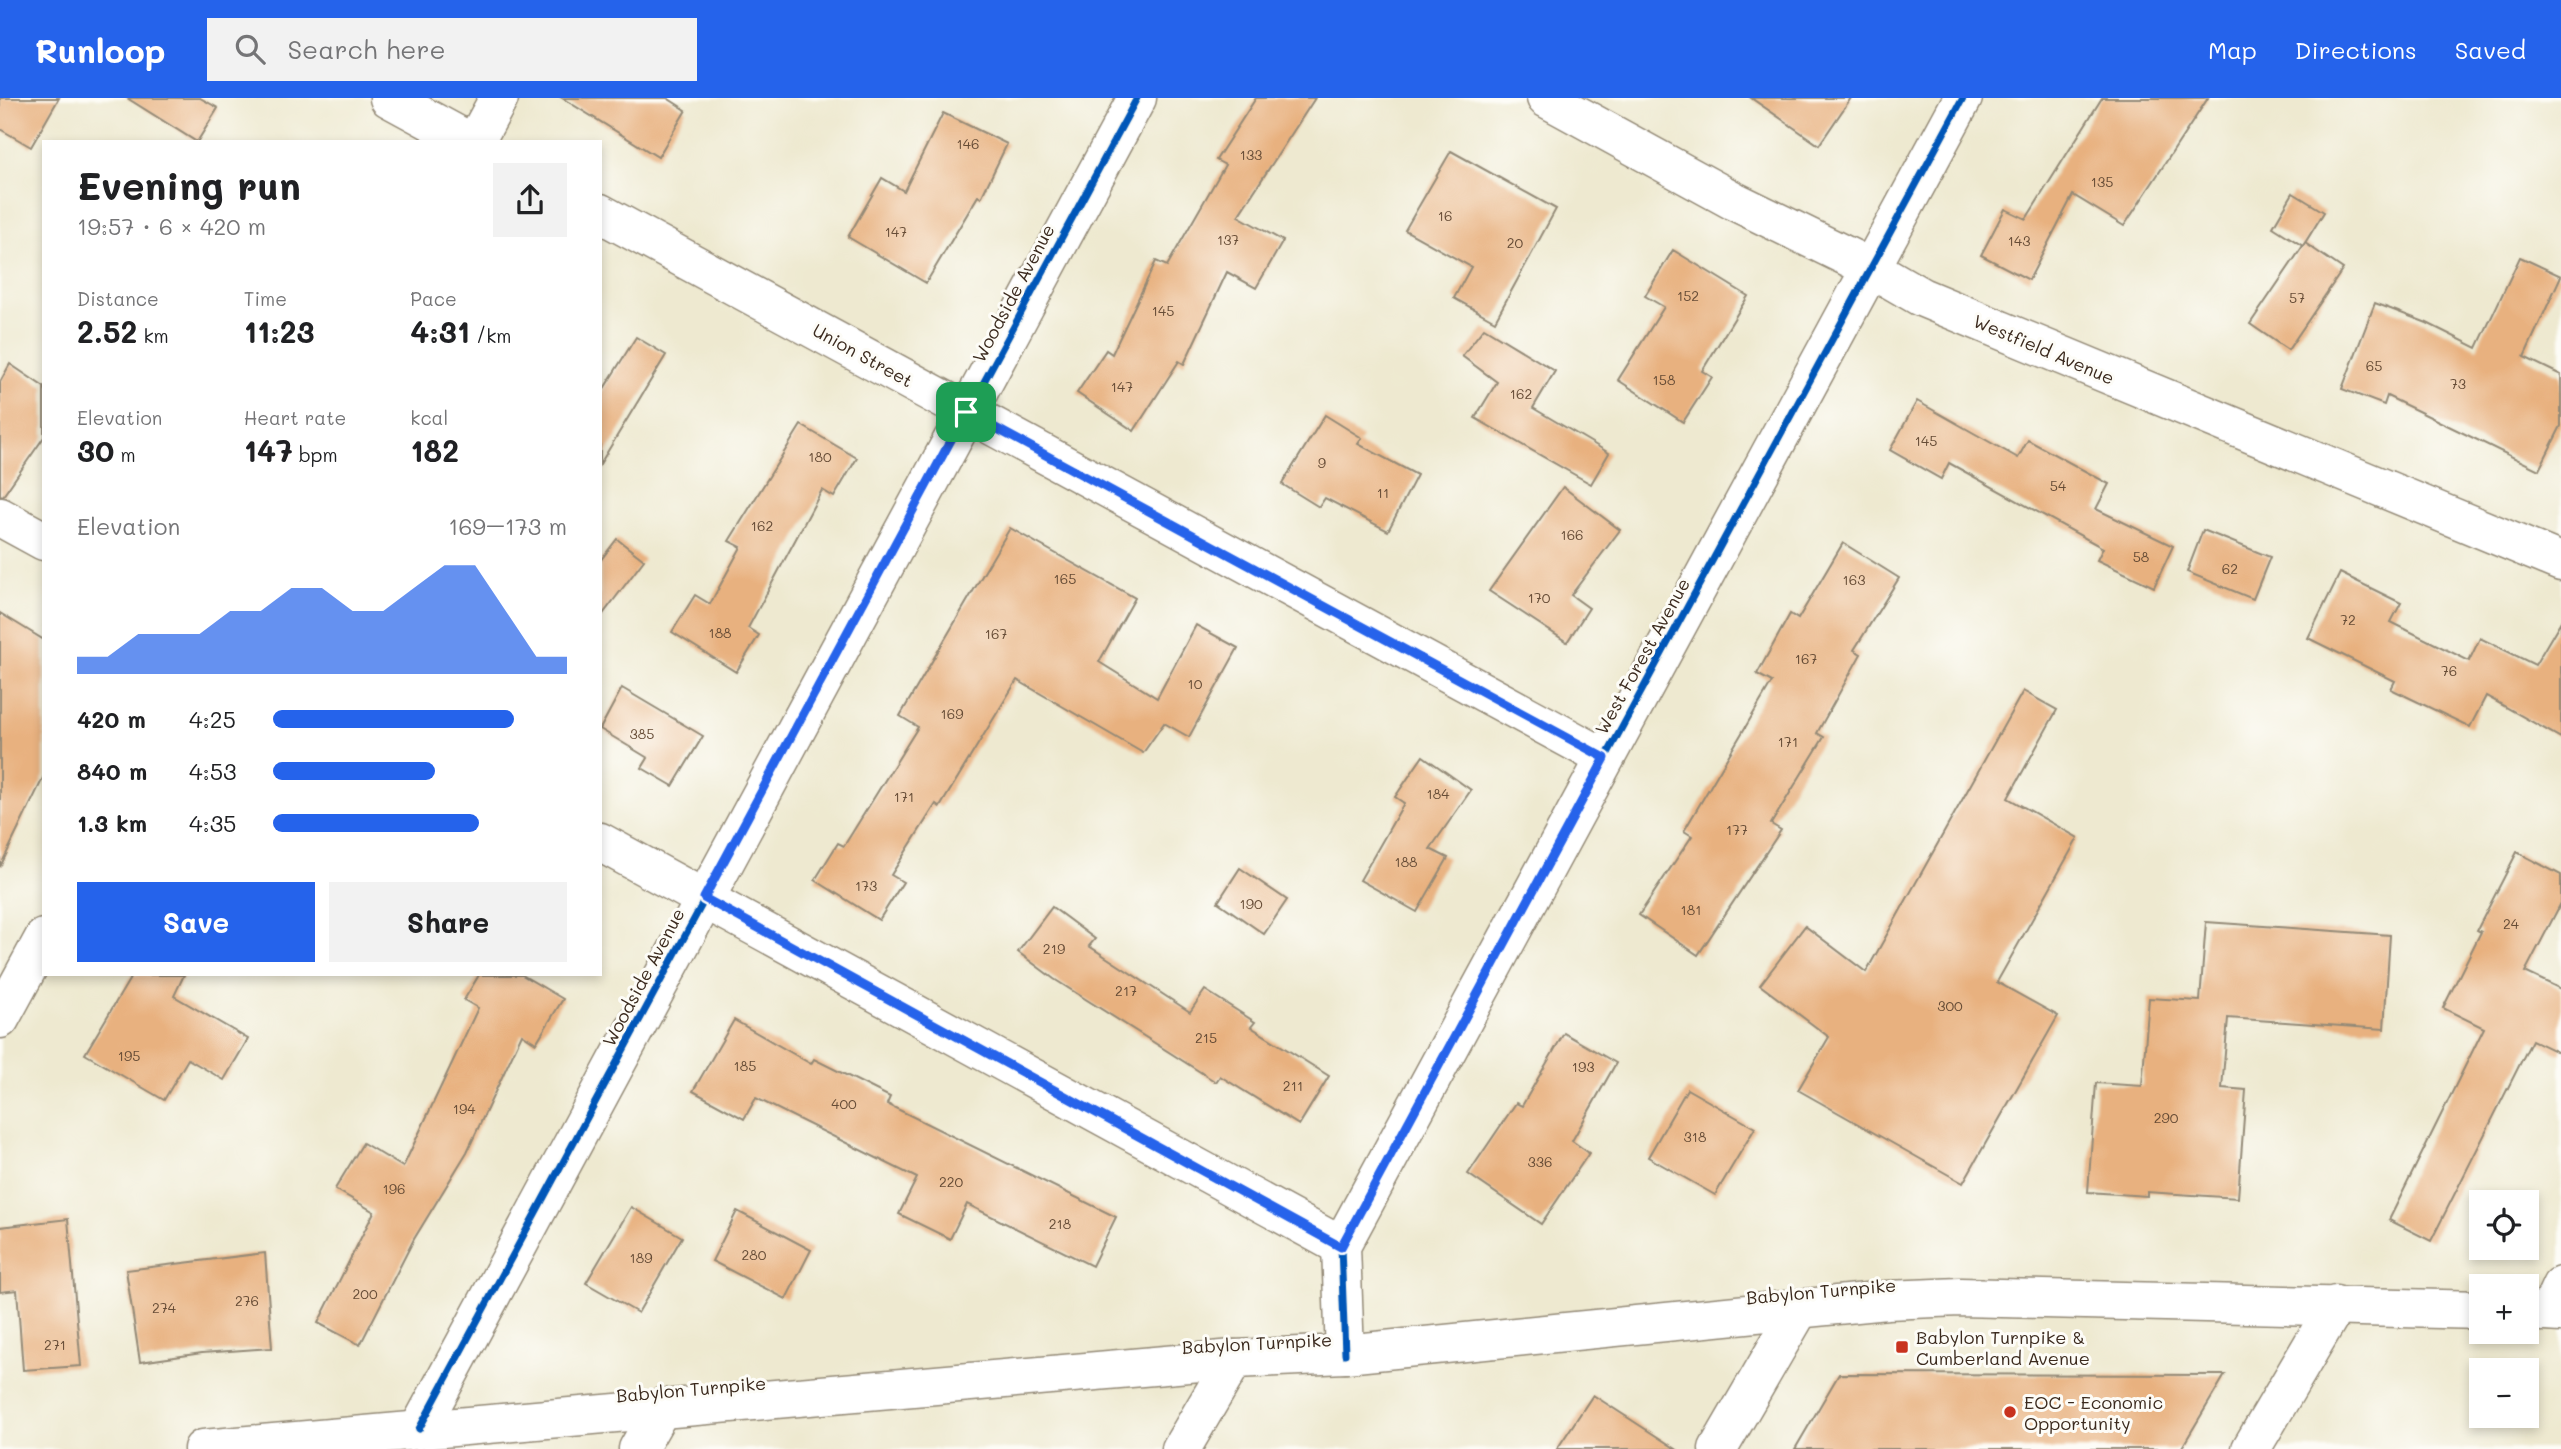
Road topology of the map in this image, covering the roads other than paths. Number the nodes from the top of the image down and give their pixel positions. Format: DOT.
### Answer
graph roads {
  1 [pos="389,98"];
  2 [pos="499,98"];
  3 [pos="1137,98"];
  4 [pos="1546,98"];
  5 [pos="1963,98"];
  6 [pos="466,140"];
  7 [pos="476,140"];
  8 [pos="602,214"];
  9 [pos="1871,268"];
  10 [pos="966,412"];
  11 [pos="0,517"];
  12 [pos="42,540"];
  13 [pos="2561,562"];
  14 [pos="1605,758"];
  15 [pos="602,843"];
  16 [pos="704,898"];
  17 [pos="42,942"];
  18 [pos="0,1019"];
  19 [pos="1341,1247"];
  20 [pos="2336,1305"];
  21 [pos="1800,1308"];
  22 [pos="2469,1310"];
  23 [pos="1345,1354"];
  24 [pos="1234,1359"];
  25 [pos="662,1407"];
  26 [pos="419,1429"];
  27 [pos="203,1449"];
  28 [pos="638,1449"];
  29 [pos="1181,1449"];
  30 [pos="1718,1449"];
  31 [pos="2251,1449"];
  1 -- 6 [label="street"];
  2 -- 7 [label="street"];
  3 -- 10 [label="street, Woodside Avenue"];
  4 -- 9 [label="street, Westfield Avenue"];
  5 -- 9 [label="street, West Forest Avenue"];
  8 -- 10 [label="street, Union Street"];
  9 -- 13 [label="street, Westfield Avenue"];
  9 -- 14 [label="street, West Forest Avenue"];
  10 -- 14 [label="street, Union Street"];
  10 -- 16 [label="street, Woodside Avenue"];
  11 -- 12 [label="street"];
  14 -- 19 [label="street, West Forest Avenue"];
  15 -- 16 [label="street"];
  16 -- 19 [label="street"];
  16 -- 26 [label="street, Woodside Avenue"];
  17 -- 18 [label="street"];
  19 -- 23 [label="street"];
  20 -- 21 [label="street, Babylon Turnpike"];
  20 -- 22 [label="street, Babylon Turnpike"];
  20 -- 31 [label="street"];
  21 -- 23 [label="street, Babylon Turnpike"];
  21 -- 30 [label="street"];
  23 -- 24 [label="street, Babylon Turnpike"];
  24 -- 25 [label="street, Babylon Turnpike"];
  24 -- 29 [label="street"];
  25 -- 26 [label="street, Babylon Turnpike"];
  25 -- 28 [label="street"];
  26 -- 27 [label="street, Babylon Turnpike"];
}
